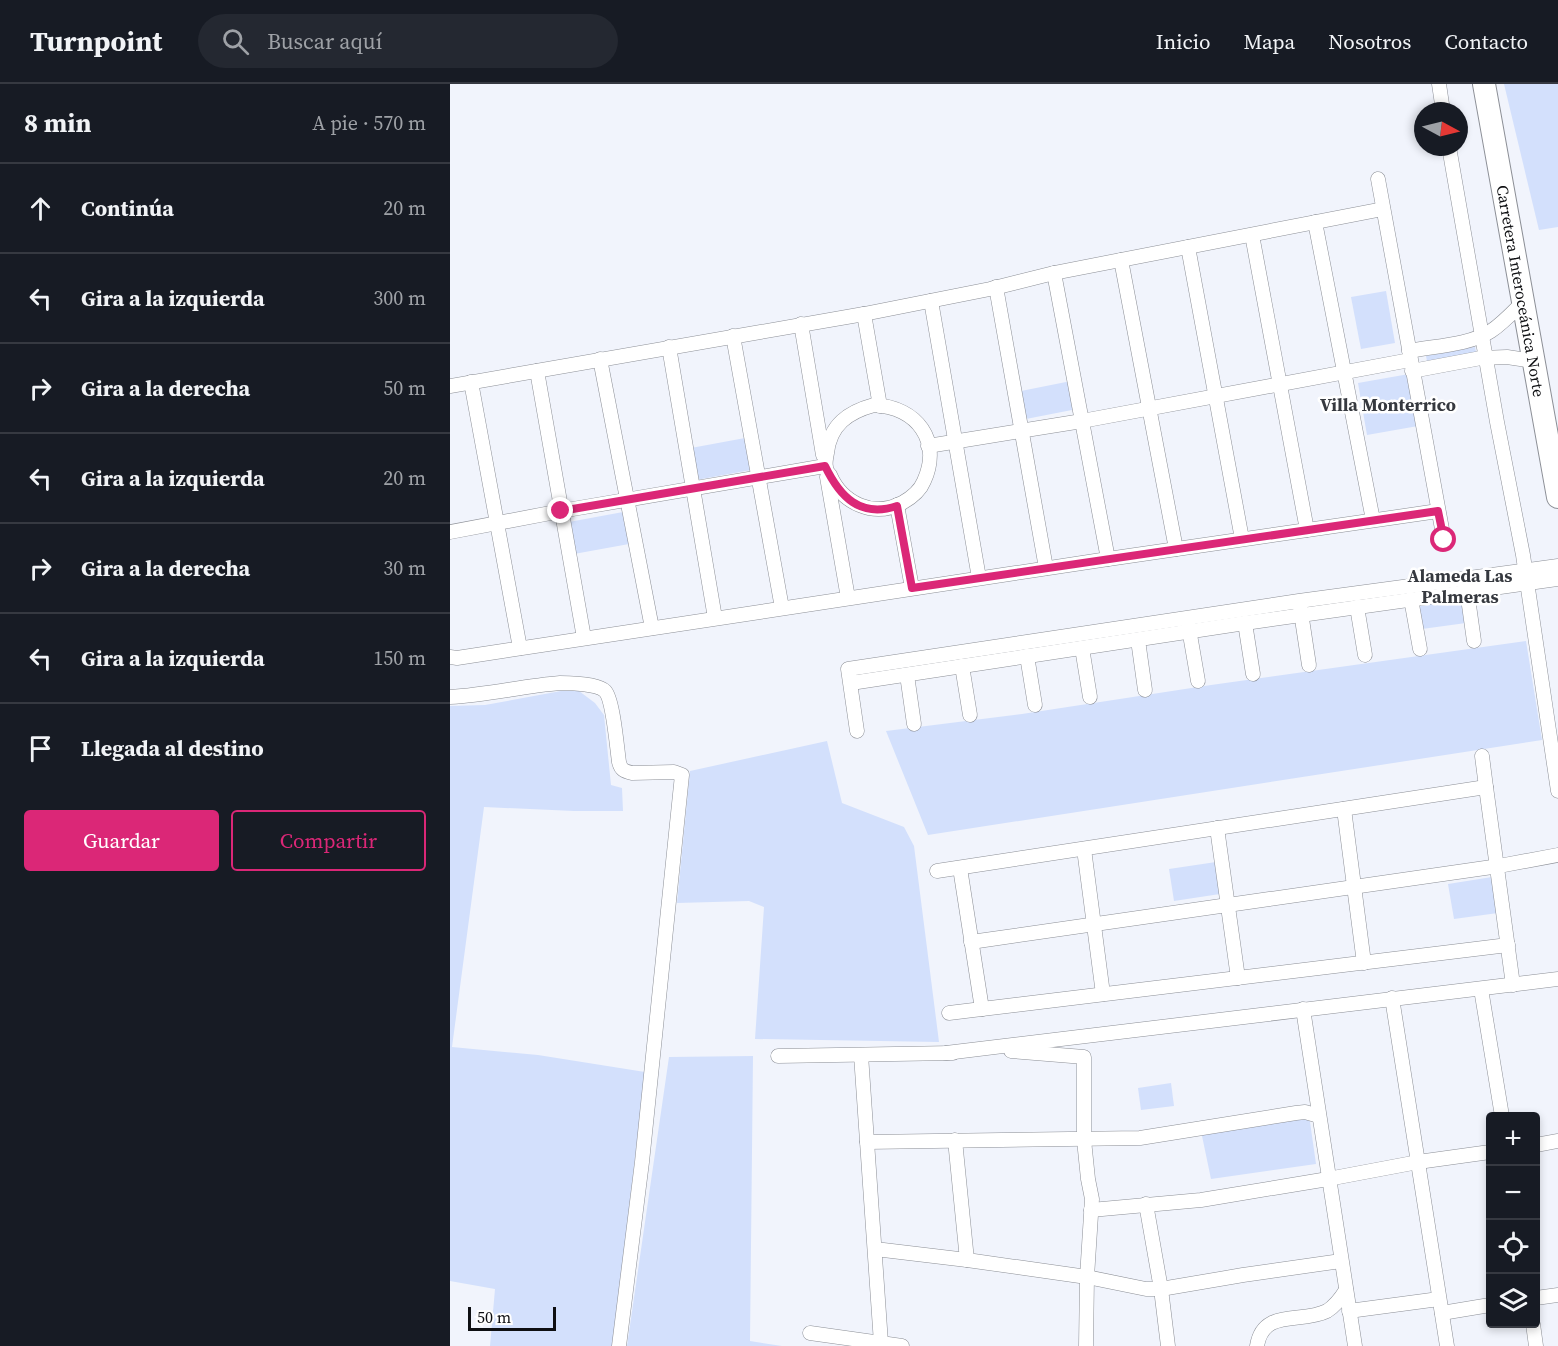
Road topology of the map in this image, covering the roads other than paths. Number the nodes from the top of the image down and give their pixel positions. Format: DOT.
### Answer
graph roads {
  1 [pos="1439,84"];
  2 [pos="1484,84"];
  3 [pos="1442,102"];
  4 [pos="1451,156"];
  5 [pos="1378,179"];
  6 [pos="1383,209"];
  7 [pos="1315,222"];
  8 [pos="1252,235"];
  9 [pos="1188,247"];
  10 [pos="1121,260"];
  11 [pos="1054,273"];
  12 [pos="996,287"];
  13 [pos="931,300"];
  14 [pos="1523,302"];
  15 [pos="864,314"];
  16 [pos="801,324"];
  17 [pos="1482,335"];
  18 [pos="733,336"];
  19 [pos="669,347"];
  20 [pos="1486,357"];
  21 [pos="600,359"];
  22 [pos="1411,360"];
  23 [pos="1534,361"];
  24 [pos="537,371"];
  25 [pos="1344,372"];
  26 [pos="471,382"];
  27 [pos="1280,384"];
  28 [pos="450,386"];
  29 [pos="1216,396"];
  30 [pos="880,406"];
  31 [pos="1149,408"];
  32 [pos="1082,421"];
  33 [pos="1022,430"];
  34 [pos="955,441"];
  35 [pos="928,446"];
  36 [pos="825,466"];
  37 [pos="759,477"];
  38 [pos="693,489"];
  39 [pos="1558,497"];
  40 [pos="627,500"];
  41 [pos="897,506"];
  42 [pos="561,511"];
  43 [pos="1438,511"];
  44 [pos="1373,520"];
  45 [pos="497,524"];
  46 [pos="1307,530"];
  47 [pos="450,532"];
  48 [pos="1242,539"];
  49 [pos="1444,540"];
  50 [pos="1176,549"];
  51 [pos="1108,559"];
  52 [pos="1558,566"];
  53 [pos="1046,568"];
  54 [pos="1527,577"];
  55 [pos="979,578"];
  56 [pos="1558,579"];
  57 [pos="912,588"];
  58 [pos="1467,591"];
  59 [pos="848,598"];
  60 [pos="1411,599"];
  61 [pos="1358,607"];
  62 [pos="782,608"];
  63 [pos="1300,608"];
  64 [pos="715,618"];
  65 [pos="1245,623"];
  66 [pos="1188,625"];
  67 [pos="652,628"];
  68 [pos="584,638"];
  69 [pos="1138,640"];
  70 [pos="1474,641"];
  71 [pos="520,648"];
  72 [pos="1082,648"];
  73 [pos="1420,649"];
  74 [pos="451,653"];
  75 [pos="1027,656"];
  76 [pos="1365,656"];
  77 [pos="1309,664"];
  78 [pos="962,666"];
  79 [pos="1253,674"];
  80 [pos="907,675"];
  81 [pos="1198,681"];
  82 [pos="850,683"];
  83 [pos="1145,690"];
  84 [pos="450,697"];
  85 [pos="1090,697"];
  86 [pos="1035,705"];
  87 [pos="970,715"];
  88 [pos="914,724"];
  89 [pos="857,731"];
  90 [pos="1482,756"];
  91 [pos="1486,787"];
  92 [pos="1558,791"];
  93 [pos="1344,809"];
  94 [pos="1217,828"];
  95 [pos="1084,849"];
  96 [pos="1558,855"];
  97 [pos="1497,866"];
  98 [pos="960,868"];
  99 [pos="937,871"];
  100 [pos="1354,887"];
  101 [pos="1228,905"];
  102 [pos="1094,924"];
  103 [pos="971,942"];
  104 [pos="1508,945"];
  105 [pos="1364,963"];
  106 [pos="1238,978"];
  107 [pos="1558,979"];
  108 [pos="1513,985"];
  109 [pos="1481,989"];
  110 [pos="1103,994"];
  111 [pos="1392,998"];
  112 [pos="982,1009"];
  113 [pos="1303,1009"];
  114 [pos="949,1013"];
  115 [pos="946,1053"];
  116 [pos="861,1055"];
  117 [pos="778,1056"];
  118 [pos="1501,1112"];
  119 [pos="1319,1116"];
  120 [pos="955,1140"];
  121 [pos="1083,1140"];
  122 [pos="1558,1141"];
  123 [pos="867,1142"];
  124 [pos="1540,1144"];
  125 [pos="1486,1153"];
  126 [pos="1418,1162"];
  127 [pos="1328,1179"];
  128 [pos="1146,1204"];
  129 [pos="1091,1210"];
  130 [pos="875,1250"];
  131 [pos="967,1260"];
  132 [pos="1341,1261"];
  133 [pos="1088,1277"];
  134 [pos="1161,1289"];
  135 [pos="1346,1290"];
  136 [pos="1558,1295"];
  137 [pos="1540,1297"];
  138 [pos="1486,1305"];
  139 [pos="1441,1306"];
  140 [pos="1349,1311"];
  141 [pos="1534,1328"];
  142 [pos="810,1333"];
  143 [pos="881,1343"];
  144 [pos="619,1346"];
  145 [pos="902,1346"];
  146 [pos="1086,1346"];
  147 [pos="1168,1346"];
  148 [pos="1257,1346"];
  149 [pos="1355,1346"];
  150 [pos="1447,1346"];
  151 [pos="1536,1346"];
  1 -- 3 [label="street"];
  2 -- 14 [label="highway, Carretera Interoceánica Norte"];
  4 -- 17 [label="street"];
  5 -- 6 [label="street"];
  6 -- 7 [label="street"];
  6 -- 22 [label="street"];
  7 -- 8 [label="street"];
  7 -- 25 [label="street"];
  8 -- 9 [label="street"];
  8 -- 27 [label="street"];
  9 -- 10 [label="street"];
  9 -- 29 [label="street"];
  10 -- 11 [label="street"];
  10 -- 31 [label="street"];
  11 -- 12 [label="street"];
  11 -- 32 [label="street"];
  12 -- 13 [label="street"];
  12 -- 33 [label="street"];
  13 -- 15 [label="street"];
  13 -- 34 [label="street"];
  14 -- 17 [label="street"];
  14 -- 23 [label="highway, Carretera Interoceánica Norte"];
  15 -- 16 [label="street"];
  15 -- 30 [label="street"];
  16 -- 18 [label="street"];
  16 -- 36 [label="street"];
  17 -- 20 [label="street"];
  17 -- 22 [label="street"];
  18 -- 19 [label="street"];
  18 -- 37 [label="street"];
  19 -- 21 [label="street"];
  19 -- 38 [label="street"];
  20 -- 22 [label="street"];
  20 -- 23 [label="street"];
  20 -- 54 [label="street"];
  21 -- 24 [label="street"];
  21 -- 40 [label="street"];
  22 -- 25 [label="street"];
  22 -- 43 [label="street"];
  23 -- 39 [label="highway, Carretera Interoceánica Norte"];
  24 -- 26 [label="street"];
  24 -- 42 [label="street"];
  25 -- 27 [label="street"];
  25 -- 44 [label="street"];
  26 -- 28 [label="street"];
  26 -- 45 [label="street"];
  27 -- 29 [label="street"];
  27 -- 46 [label="street"];
  29 -- 31 [label="street"];
  29 -- 48 [label="street"];
  30 -- 35 [label="street"];
  30 -- 36 [label="street"];
  31 -- 32 [label="street"];
  31 -- 50 [label="street"];
  32 -- 33 [label="street"];
  32 -- 51 [label="street"];
  33 -- 34 [label="street"];
  33 -- 53 [label="street"];
  34 -- 35 [label="street"];
  34 -- 55 [label="street"];
  35 -- 41 [label="street"];
  36 -- 37 [label="street"];
  36 -- 41 [label="street"];
  36 -- 59 [label="street"];
  37 -- 38 [label="street"];
  37 -- 62 [label="street"];
  38 -- 40 [label="street"];
  38 -- 64 [label="street"];
  40 -- 42 [label="street"];
  40 -- 67 [label="street"];
  41 -- 57 [label="street"];
  42 -- 45 [label="street"];
  42 -- 68 [label="street"];
  43 -- 44 [label="street"];
  43 -- 49 [label="street"];
  44 -- 46 [label="street"];
  45 -- 47 [label="street"];
  45 -- 71 [label="street"];
  46 -- 48 [label="street"];
  48 -- 50 [label="street"];
  50 -- 51 [label="street"];
  51 -- 53 [label="street"];
  52 -- 54 [label="street"];
  53 -- 55 [label="street"];
  54 -- 56 [label="street"];
  54 -- 58 [label="street"];
  54 -- 63 [label="street"];
  54 -- 92 [label="street"];
  55 -- 57 [label="street"];
  57 -- 59 [label="street"];
  58 -- 60 [label="street"];
  58 -- 70 [label="street"];
  59 -- 62 [label="street"];
  60 -- 61 [label="street"];
  60 -- 73 [label="street"];
  61 -- 63 [label="street"];
  61 -- 76 [label="street"];
  62 -- 64 [label="street"];
  63 -- 65 [label="street"];
  63 -- 66 [label="street"];
  63 -- 77 [label="street"];
  64 -- 67 [label="street"];
  65 -- 66 [label="street"];
  65 -- 79 [label="street"];
  66 -- 69 [label="street"];
  66 -- 81 [label="street"];
  66 -- 82 [label="street"];
  67 -- 68 [label="street"];
  68 -- 71 [label="street"];
  69 -- 72 [label="street"];
  69 -- 83 [label="street"];
  71 -- 74 [label="street"];
  72 -- 75 [label="street"];
  72 -- 85 [label="street"];
  75 -- 78 [label="street"];
  75 -- 86 [label="street"];
  78 -- 80 [label="street"];
  78 -- 87 [label="street"];
  80 -- 82 [label="street"];
  80 -- 88 [label="street"];
  82 -- 89 [label="street"];
  84 -- 144 [label="street"];
  90 -- 91 [label="street"];
  91 -- 93 [label="street"];
  91 -- 97 [label="street"];
  93 -- 94 [label="street"];
  93 -- 100 [label="street"];
  94 -- 95 [label="street"];
  94 -- 101 [label="street"];
  95 -- 98 [label="street"];
  95 -- 102 [label="street"];
  96 -- 97 [label="street"];
  97 -- 100 [label="street"];
  97 -- 104 [label="street"];
  98 -- 99 [label="street"];
  98 -- 103 [label="street"];
  100 -- 101 [label="street"];
  100 -- 105 [label="street"];
  101 -- 102 [label="street"];
  101 -- 106 [label="street"];
  102 -- 103 [label="street"];
  102 -- 110 [label="street"];
  103 -- 112 [label="street"];
  104 -- 105 [label="street"];
  104 -- 108 [label="street"];
  105 -- 106 [label="street"];
  106 -- 110 [label="street"];
  107 -- 108 [label="street"];
  108 -- 109 [label="street"];
  109 -- 111 [label="street"];
  109 -- 118 [label="street"];
  110 -- 112 [label="street"];
  111 -- 113 [label="street"];
  111 -- 126 [label="street"];
  112 -- 114 [label="street"];
  113 -- 115 [label="street"];
  113 -- 119 [label="street"];
  115 -- 116 [label="street"];
  115 -- 121 [label="street"];
  116 -- 117 [label="street"];
  116 -- 123 [label="street"];
  119 -- 121 [label="street"];
  119 -- 127 [label="street"];
  120 -- 121 [label="street"];
  120 -- 123 [label="street"];
  120 -- 131 [label="street"];
  121 -- 129 [label="street"];
  122 -- 124 [label="street"];
  123 -- 130 [label="street"];
  125 -- 126 [label="street"];
  126 -- 127 [label="street"];
  126 -- 139 [label="street"];
  127 -- 128 [label="street"];
  127 -- 132 [label="street"];
  128 -- 129 [label="street"];
  128 -- 134 [label="street"];
  129 -- 133 [label="street"];
  130 -- 131 [label="street"];
  130 -- 143 [label="street"];
  131 -- 133 [label="street"];
  132 -- 134 [label="street"];
  132 -- 135 [label="street"];
  133 -- 134 [label="street"];
  133 -- 146 [label="street"];
  134 -- 147 [label="street"];
  135 -- 140 [label="street"];
  135 -- 148 [label="street"];
  136 -- 137 [label="street"];
  138 -- 139 [label="street"];
  139 -- 140 [label="street"];
  139 -- 150 [label="street"];
  140 -- 149 [label="street"];
  141 -- 151 [label="street"];
  142 -- 143 [label="street"];
  143 -- 145 [label="street"];
}
